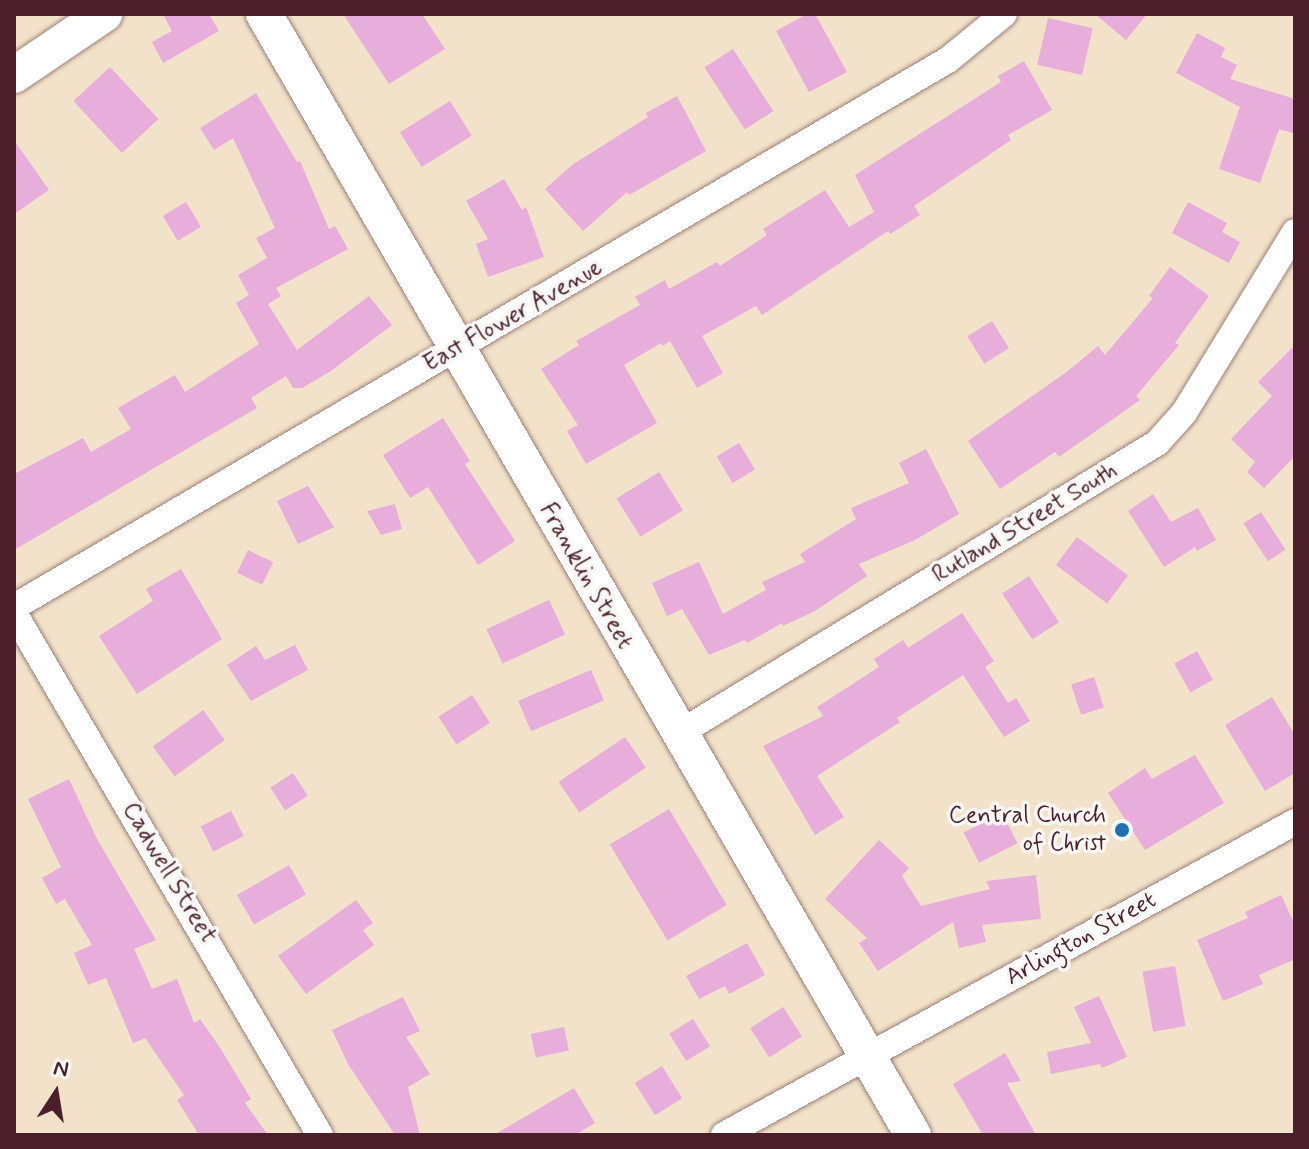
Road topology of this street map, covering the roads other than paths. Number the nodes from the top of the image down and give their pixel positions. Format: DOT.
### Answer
graph roads {
  1 [pos="104,14"];
  2 [pos="264,14"];
  3 [pos="1004,14"];
  4 [pos="14,75"];
  5 [pos="1295,232"];
  6 [pos="1288,263"];
  7 [pos="456,350"];
  8 [pos="14,610"];
  9 [pos="678,734"];
  10 [pos="1295,822"];
  11 [pos="867,1056"];
  12 [pos="320,1135"];
  13 [pos="724,1135"];
  14 [pos="913,1135"];
  1 -- 4 [label="street"];
  2 -- 7 [label="street, Franklin Street"];
  3 -- 7 [label="street, East Flower Avenue"];
  5 -- 6 [label="street, Rutland Street South"];
  6 -- 9 [label="street, Rutland Street South"];
  7 -- 8 [label="street, East Flower Avenue"];
  7 -- 9 [label="street, Franklin Street"];
  8 -- 12 [label="street, Cadwell Street"];
  9 -- 11 [label="street, Franklin Street"];
  10 -- 11 [label="street, Arlington Street"];
  11 -- 13 [label="street, Arlington Street"];
  11 -- 14 [label="street, Franklin Street"];
}
